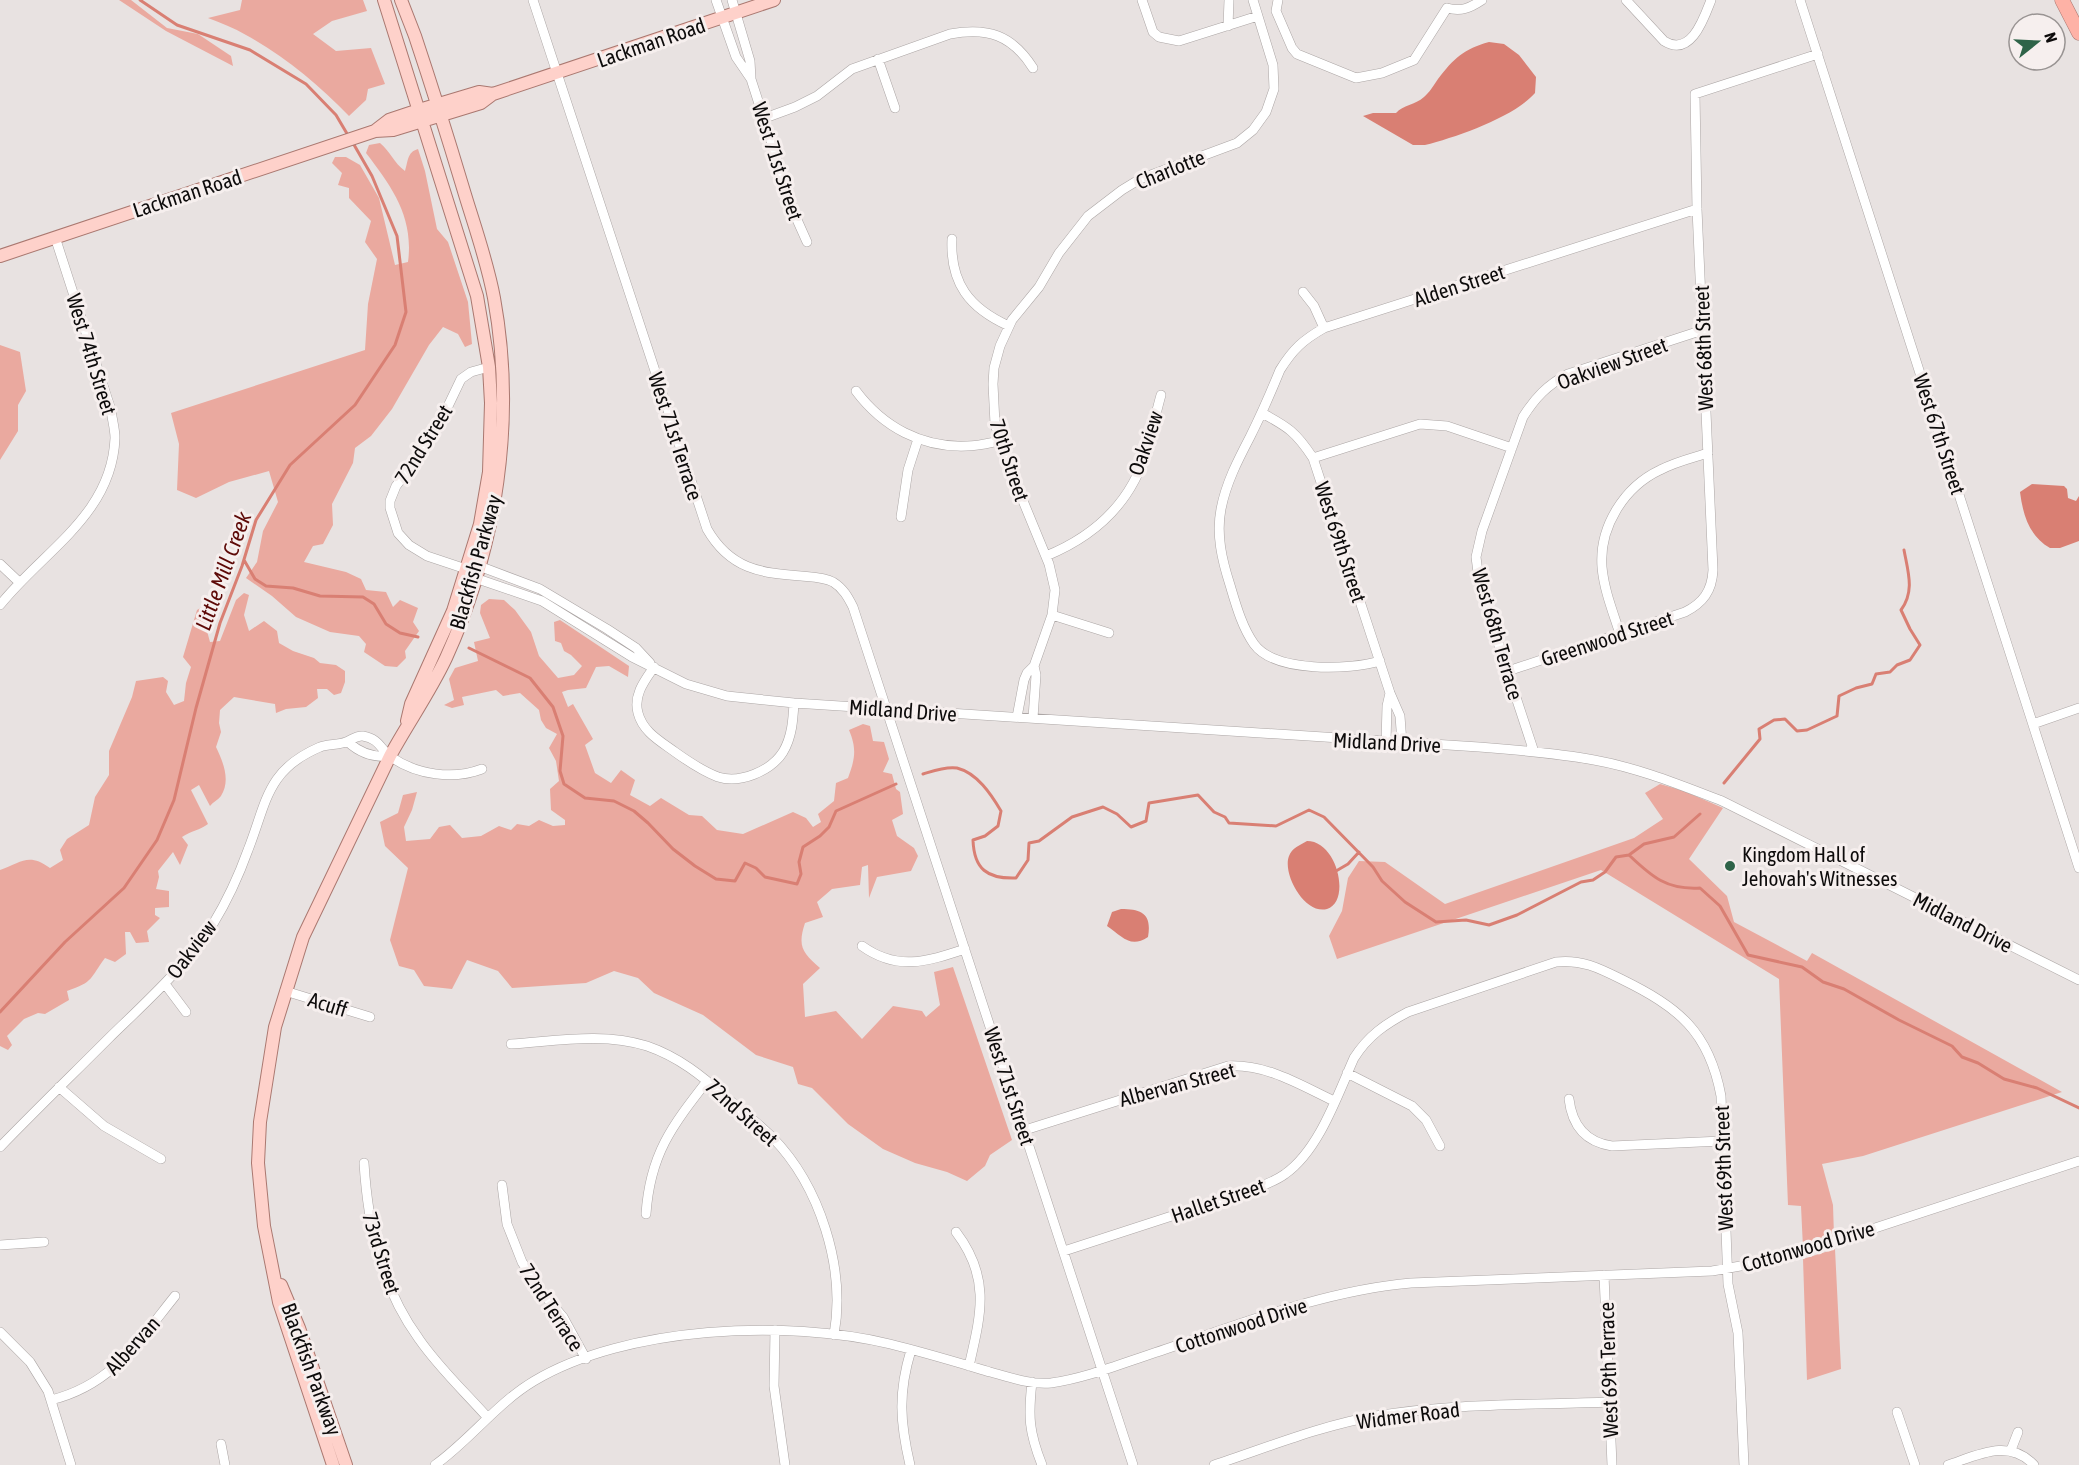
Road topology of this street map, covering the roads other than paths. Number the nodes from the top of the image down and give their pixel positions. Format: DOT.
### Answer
graph roads {
  1 [pos="384,0"];
  2 [pos="400,0"];
  3 [pos="533,0"];
  4 [pos="716,0"];
  5 [pos="732,0"];
  6 [pos="774,0"];
  7 [pos="1142,0"];
  8 [pos="1228,0"];
  9 [pos="1253,0"];
  10 [pos="1278,0"];
  11 [pos="1482,0"];
  12 [pos="1626,0"];
  13 [pos="1710,0"];
  14 [pos="1800,0"];
  15 [pos="2061,0"];
  16 [pos="1446,4"];
  17 [pos="736,14"];
  18 [pos="1258,16"];
  19 [pos="722,18"];
  20 [pos="1228,26"];
  21 [pos="2079,33"];
  22 [pos="1818,54"];
  23 [pos="878,59"];
  24 [pos="1033,68"];
  25 [pos="558,73"];
  26 [pos="751,78"];
  27 [pos="895,108"];
  28 [pos="439,110"];
  29 [pos="421,116"];
  30 [pos="765,118"];
  31 [pos="1697,209"];
  32 [pos="55,237"];
  33 [pos="952,239"];
  34 [pos="807,242"];
  35 [pos="0,255"];
  36 [pos="1303,292"];
  37 [pos="1009,326"];
  38 [pos="1324,328"];
  39 [pos="1703,330"];
  40 [pos="489,367"];
  41 [pos="856,391"];
  42 [pos="1161,395"];
  43 [pos="1262,412"];
  44 [pos="918,440"];
  45 [pos="999,441"];
  46 [pos="1512,448"];
  47 [pos="1708,453"];
  48 [pos="1313,458"];
  49 [pos="901,517"];
  50 [pos="1046,556"];
  51 [pos="0,564"];
  52 [pos="473,571"];
  53 [pos="19,582"];
  54 [pos="1704,600"];
  55 [pos="0,605"];
  56 [pos="1052,615"];
  57 [pos="1109,633"];
  58 [pos="1620,634"];
  59 [pos="1380,662"];
  60 [pos="1034,666"];
  61 [pos="654,667"];
  62 [pos="1508,671"];
  63 [pos="1390,693"];
  64 [pos="794,703"];
  65 [pos="886,708"];
  66 [pos="2079,708"];
  67 [pos="1017,717"];
  68 [pos="1033,718"];
  69 [pos="2033,724"];
  70 [pos="348,742"];
  71 [pos="1386,742"];
  72 [pos="1402,743"];
  73 [pos="1534,752"];
  74 [pos="390,756"];
  75 [pos="482,769"];
  76 [pos="2076,850"];
  77 [pos="2079,868"];
  78 [pos="862,946"];
  79 [pos="965,949"];
  80 [pos="2079,980"];
  81 [pos="165,984"];
  82 [pos="285,991"];
  83 [pos="186,1012"];
  84 [pos="370,1017"];
  85 [pos="511,1044"];
  86 [pos="1347,1073"];
  87 [pos="707,1080"];
  88 [pos="60,1087"];
  89 [pos="1569,1099"];
  90 [pos="1334,1101"];
  91 [pos="1025,1130"];
  92 [pos="1722,1141"];
  93 [pos="1440,1146"];
  94 [pos="0,1147"];
  95 [pos="161,1159"];
  96 [pos="2079,1161"];
  97 [pos="364,1163"];
  98 [pos="502,1185"];
  99 [pos="646,1214"];
  100 [pos="956,1232"];
  101 [pos="44,1242"];
  102 [pos="0,1245"];
  103 [pos="1064,1251"];
  104 [pos="1728,1268"];
  105 [pos="274,1274"];
  106 [pos="1604,1275"];
  107 [pos="175,1296"];
  108 [pos="775,1330"];
  109 [pos="0,1332"];
  110 [pos="834,1335"];
  111 [pos="911,1350"];
  112 [pos="586,1359"];
  113 [pos="969,1366"];
  114 [pos="1102,1370"];
  115 [pos="1032,1382"];
  116 [pos="51,1400"];
  117 [pos="1609,1402"];
  118 [pos="1897,1412"];
  119 [pos="488,1418"];
  120 [pos="2018,1432"];
  121 [pos="221,1444"];
  122 [pos="2012,1450"];
  123 [pos="438,1464"];
  124 [pos="71,1465"];
  125 [pos="225,1465"];
  126 [pos="333,1465"];
  127 [pos="346,1465"];
  128 [pos="785,1465"];
  129 [pos="910,1465"];
  130 [pos="1042,1465"];
  131 [pos="1133,1465"];
  132 [pos="1214,1465"];
  133 [pos="1612,1465"];
  134 [pos="1744,1465"];
  135 [pos="1915,1465"];
  136 [pos="1948,1465"];
  137 [pos="2034,1465"];
  1 -- 29 [label="main road"];
  2 -- 28 [label="main road"];
  3 -- 25 [label="street, West 71st Terrace"];
  4 -- 19 [label="street, West 71st Street"];
  5 -- 17 [label="street, West 71st Street"];
  6 -- 17 [label="main road, Lackman Road"];
  7 -- 20 [label="street"];
  8 -- 20 [label="street"];
  9 -- 18 [label="street, Charlotte"];
  10 -- 16 [label="street"];
  11 -- 16 [label="street"];
  12 -- 13 [label="street"];
  14 -- 22 [label="street, West 67th Street"];
  15 -- 21 [label="highway"];
  17 -- 19 [label="main road, Lackman Road"];
  17 -- 26 [label="street, West 71st Street"];
  18 -- 20 [label="street"];
  18 -- 37 [label="street, Charlotte"];
  19 -- 25 [label="main road, Lackman Road"];
  19 -- 26 [label="street, West 71st Street"];
  22 -- 31 [label="street, West 68th Street"];
  22 -- 69 [label="street, West 67th Street"];
  23 -- 24 [label="street"];
  23 -- 27 [label="street"];
  23 -- 30 [label="street"];
  25 -- 28 [label="main road, Lackman Road"];
  25 -- 65 [label="street, West 71st Terrace"];
  26 -- 30 [label="street, West 71st Street"];
  28 -- 29 [label="main road, Lackman Road"];
  28 -- 52 [label="main road, Blackfish Parkway"];
  29 -- 32 [label="main road, Lackman Road"];
  29 -- 40 [label="main road, Blackfish Parkway"];
  30 -- 34 [label="street, West 71st Street"];
  31 -- 38 [label="street, Alden Street"];
  31 -- 39 [label="street, West 68th Street"];
  32 -- 35 [label="main road, Lackman Road"];
  32 -- 53 [label="street, West 74th Street"];
  33 -- 37 [label="street"];
  36 -- 38 [label="street"];
  37 -- 45 [label="street, 70th Street"];
  38 -- 43 [label="street, Alden Street"];
  39 -- 46 [label="street, Oakview Street"];
  39 -- 47 [label="street, West 68th Street"];
  40 -- 52 [label="main road, Blackfish Parkway"];
  40 -- 52 [label="street, 72nd Street"];
  41 -- 44 [label="street"];
  42 -- 50 [label="street, Oakview"];
  43 -- 48 [label="street, West 69th Street"];
  43 -- 59 [label="street"];
  44 -- 45 [label="street"];
  44 -- 49 [label="street"];
  45 -- 50 [label="street, 70th Street"];
  46 -- 48 [label="street"];
  46 -- 62 [label="street, West 68th Terrace"];
  47 -- 54 [label="street, West 68th Street"];
  47 -- 58 [label="street"];
  48 -- 59 [label="street, West 69th Street"];
  50 -- 56 [label="street, 70th Street"];
  51 -- 53 [label="street"];
  52 -- 61 [label="street, Midland Drive"];
  52 -- 74 [label="main road, Blackfish Parkway"];
  53 -- 55 [label="street, West 74th Street"];
  54 -- 58 [label="street, Greenwood Street"];
  56 -- 57 [label="street"];
  56 -- 60 [label="street, 70th Street"];
  58 -- 62 [label="street, Greenwood Street"];
  59 -- 63 [label="street, West 69th Street"];
  60 -- 67 [label="street, 70th Street"];
  60 -- 68 [label="street, 70th Street"];
  61 -- 64 [label="street, Midland Drive"];
  61 -- 64 [label="street"];
  62 -- 73 [label="street, West 68th Terrace"];
  63 -- 71 [label="street, West 69th Street"];
  63 -- 72 [label="street, West 69th Street"];
  64 -- 65 [label="street, Midland Drive"];
  65 -- 67 [label="street, Midland Drive"];
  65 -- 79 [label="street, West 71st Street"];
  66 -- 69 [label="street"];
  67 -- 68 [label="street, Midland Drive"];
  68 -- 71 [label="street, Midland Drive"];
  69 -- 76 [label="street, West 67th Street"];
  70 -- 74 [label="street, Oakview"];
  70 -- 74 [label="street, Oakview"];
  70 -- 81 [label="street, Oakview"];
  71 -- 72 [label="street, Midland Drive"];
  72 -- 73 [label="street, Midland Drive"];
  73 -- 80 [label="street, Midland Drive"];
  74 -- 75 [label="street, Oakview"];
  74 -- 82 [label="main road, Blackfish Parkway"];
  76 -- 77 [label="street, West 67th Street"];
  78 -- 79 [label="street"];
  79 -- 91 [label="street, West 71st Street"];
  81 -- 83 [label="street"];
  81 -- 88 [label="street, Oakview"];
  82 -- 84 [label="street, Acuff"];
  82 -- 105 [label="main road, Blackfish Parkway"];
  85 -- 87 [label="street, 72nd Street"];
  86 -- 90 [label="street"];
  86 -- 92 [label="street, West 69th Street"];
  86 -- 93 [label="street"];
  87 -- 99 [label="street"];
  87 -- 110 [label="street, 72nd Street"];
  88 -- 94 [label="street, Oakview"];
  88 -- 95 [label="street"];
  89 -- 92 [label="street"];
  90 -- 91 [label="street, Albervan Street"];
  90 -- 103 [label="street, Hallet Street"];
  91 -- 103 [label="street, West 71st Street"];
  92 -- 104 [label="street, West 69th Street"];
  96 -- 104 [label="street, Cottonwood Drive"];
  97 -- 119 [label="street, 73rd Street"];
  98 -- 112 [label="street, 72nd Terrace"];
  100 -- 113 [label="street"];
  101 -- 102 [label="street"];
  103 -- 114 [label="street, West 71st Street"];
  104 -- 106 [label="street, Cottonwood Drive"];
  104 -- 134 [label="street, West 69th Street"];
  105 -- 126 [label="main road, Blackfish Parkway"];
  105 -- 127 [label="main road, Blackfish Parkway"];
  106 -- 114 [label="street, Cottonwood Drive"];
  106 -- 117 [label="street, West 69th Terrace"];
  107 -- 116 [label="street, Albervan"];
  108 -- 110 [label="street, Cottonwood Drive"];
  108 -- 112 [label="street, Cottonwood Drive"];
  108 -- 128 [label="street"];
  109 -- 116 [label="street"];
  110 -- 111 [label="street, Cottonwood Drive"];
  111 -- 113 [label="street, Cottonwood Drive"];
  111 -- 129 [label="street"];
  112 -- 119 [label="street, Cottonwood Drive"];
  113 -- 115 [label="street, Cottonwood Drive"];
  114 -- 115 [label="street, Cottonwood Drive"];
  114 -- 131 [label="street, West 71st Street"];
  115 -- 130 [label="street"];
  116 -- 124 [label="street"];
  117 -- 132 [label="street, Widmer Road"];
  117 -- 133 [label="street, West 69th Terrace"];
  118 -- 135 [label="street"];
  119 -- 123 [label="street, Cottonwood Drive"];
  120 -- 122 [label="street"];
  121 -- 125 [label="street"];
  122 -- 136 [label="street"];
  122 -- 137 [label="street"];
}
